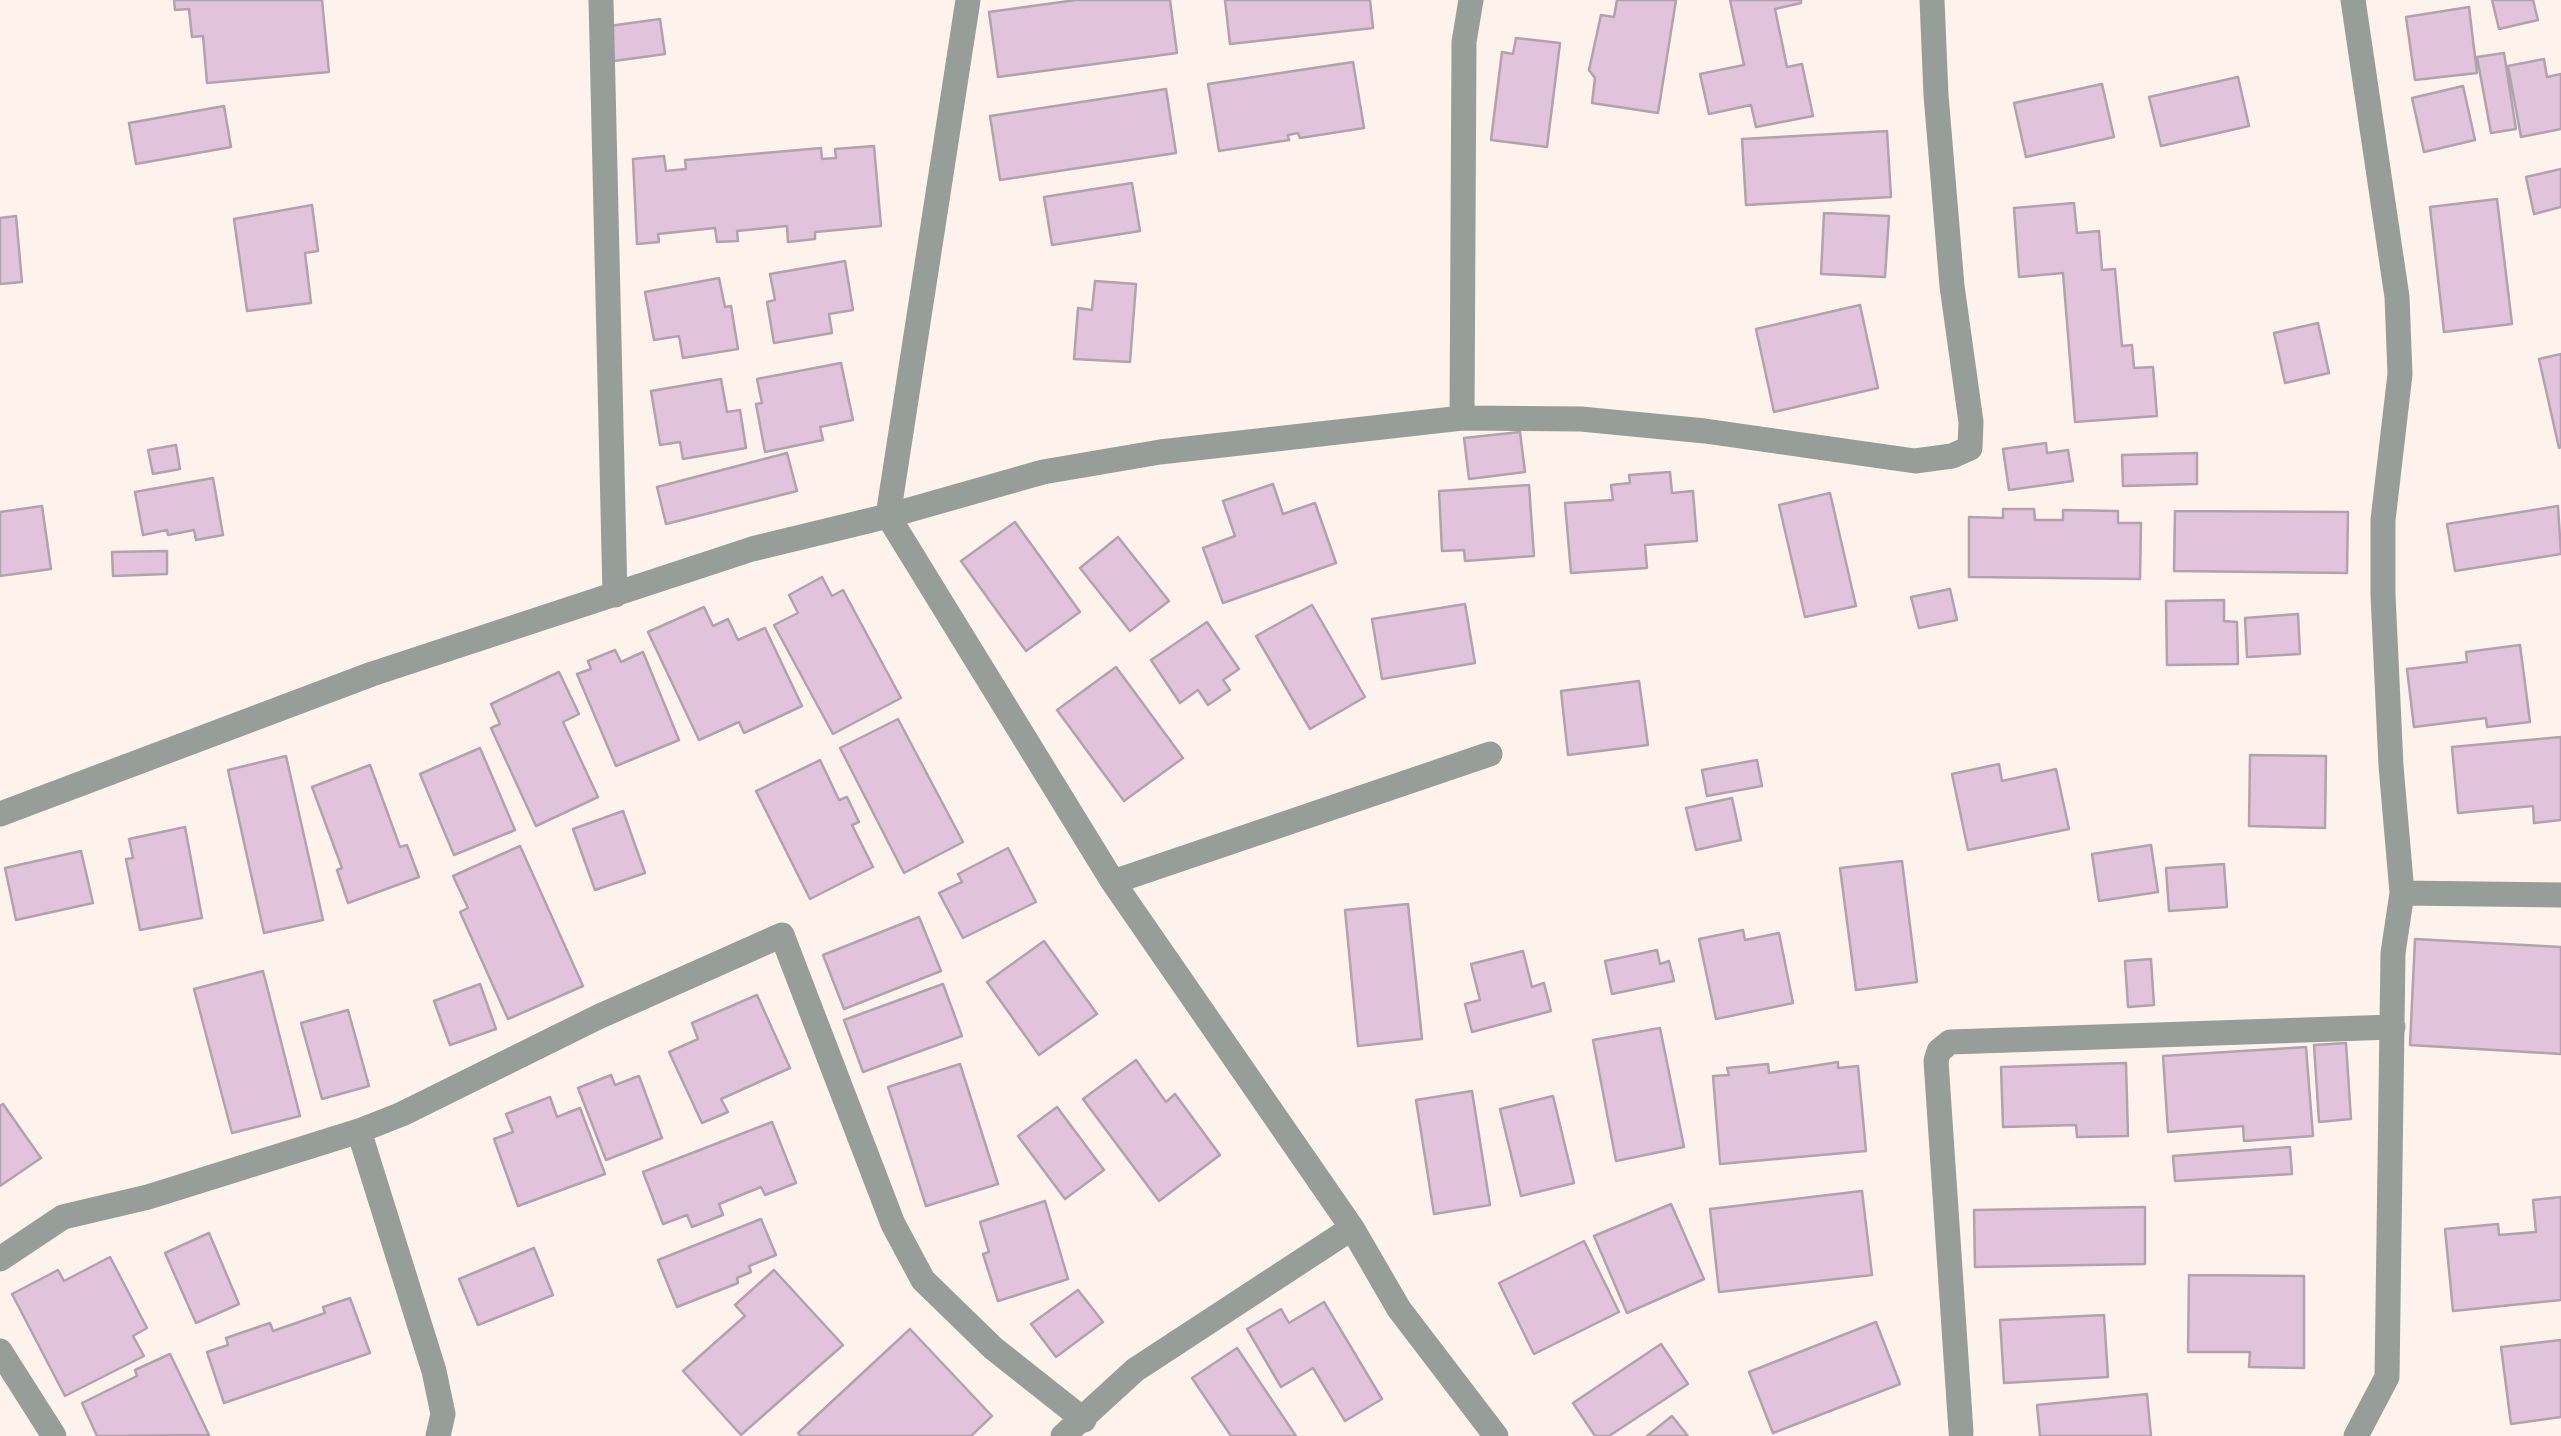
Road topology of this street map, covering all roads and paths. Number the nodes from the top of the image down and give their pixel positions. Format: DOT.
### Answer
graph roads {
  1 [pos="601,0"];
  2 [pos="968,0"];
  3 [pos="1471,0"];
  4 [pos="1932,0"];
  5 [pos="2353,0"];
  6 [pos="1462,418"];
  7 [pos="888,516"];
  8 [pos="615,595"];
  9 [pos="1490,754"];
  10 [pos="0,814"];
  11 [pos="1113,882"];
  12 [pos="2402,894"];
  13 [pos="2561,896"];
  14 [pos="2392,1027"];
  15 [pos="359,1131"];
  16 [pos="1352,1228"];
  17 [pos="0,1259"];
  18 [pos="0,1351"];
  19 [pos="1084,1420"];
  20 [pos="1961,1432"];
  21 [pos="54,1436"];
  22 [pos="438,1436"];
  23 [pos="1063,1436"];
  24 [pos="1496,1436"];
  25 [pos="2356,1436"];
  1 -- 8 [label="street"];
  2 -- 7 [label="street"];
  3 -- 6 [label="street"];
  4 -- 6 [label="street"];
  5 -- 12 [label="street"];
  6 -- 7 [label="street"];
  7 -- 8 [label="street"];
  7 -- 11 [label="street"];
  8 -- 10 [label="street"];
  9 -- 11 [label="street"];
  11 -- 16 [label="street"];
  12 -- 13 [label="street"];
  12 -- 14 [label="street"];
  14 -- 20 [label="street"];
  14 -- 25 [label="street"];
  15 -- 17 [label="street"];
  15 -- 19 [label="street"];
  15 -- 22 [label="street"];
  16 -- 19 [label="street"];
  16 -- 24 [label="street"];
  18 -- 21 [label="street"];
  19 -- 23 [label="street"];
}
